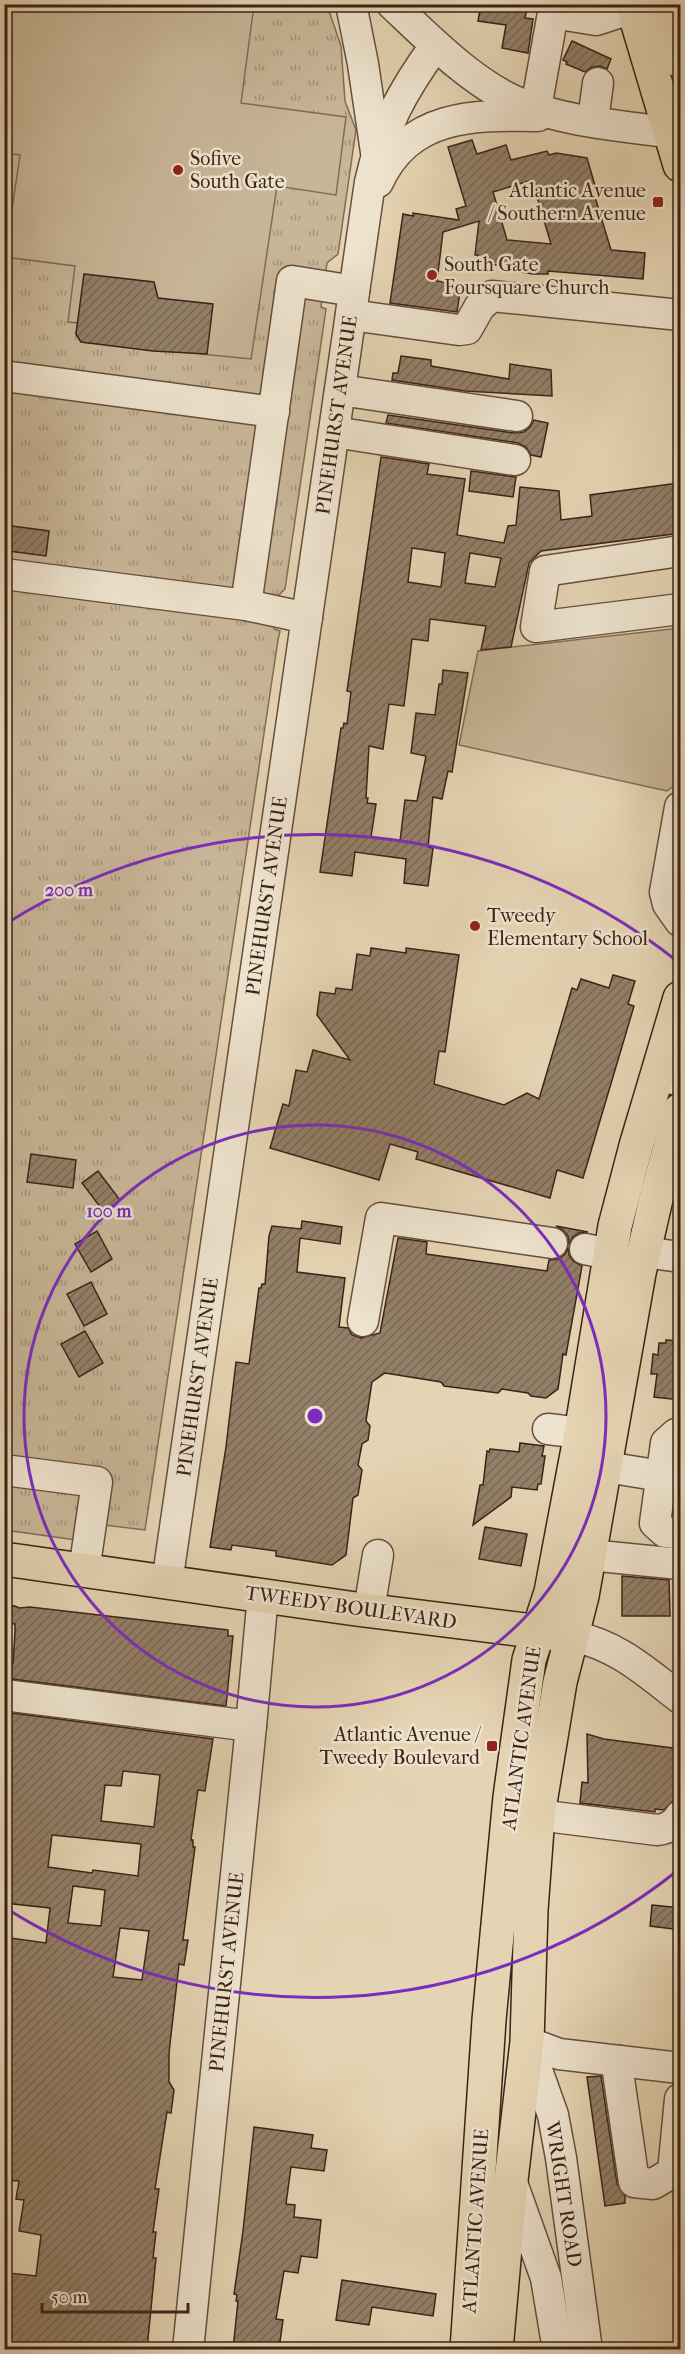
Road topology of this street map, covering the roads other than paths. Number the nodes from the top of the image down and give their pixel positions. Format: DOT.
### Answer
graph roads {
  1 [pos="351,4"];
  2 [pos="392,4"];
  3 [pos="643,6"];
  4 [pos="435,46"];
  5 [pos="681,61"];
  6 [pos="598,83"];
  7 [pos="548,112"];
  8 [pos="593,120"];
  9 [pos="676,133"];
  10 [pos="376,155"];
  11 [pos="681,165"];
  12 [pos="366,209"];
  13 [pos="352,303"];
  14 [pos="681,315"];
  15 [pos="4,376"];
  16 [pos="340,390"];
  17 [pos="274,412"];
  18 [pos="517,416"];
  19 [pos="334,432"];
  20 [pos="515,460"];
  21 [pos="681,551"];
  22 [pos="4,574"];
  23 [pos="246,604"];
  24 [pos="681,609"];
  25 [pos="307,618"];
  26 [pos="681,807"];
  27 [pos="681,921"];
  28 [pos="681,998"];
  29 [pos="669,1078"];
  30 [pos="681,1110"];
  31 [pos="552,1243"];
  32 [pos="644,1252"];
  33 [pos="681,1257"];
  34 [pos="363,1321"];
  35 [pos="548,1429"];
  36 [pos="581,1433"];
  37 [pos="681,1434"];
  38 [pos="606,1467"];
  39 [pos="4,1470"];
  40 [pos="671,1478"];
  41 [pos="681,1534"];
  42 [pos="378,1556"];
  43 [pos="590,1556"];
  44 [pos="4,1559"];
  45 [pos="681,1564"];
  46 [pos="84,1571"];
  47 [pos="167,1582"];
  48 [pos="263,1595"];
  49 [pos="369,1610"];
  50 [pos="537,1631"];
  51 [pos="572,1636"];
  52 [pos="676,1687"];
  53 [pos="4,1695"];
  54 [pos="251,1726"];
  55 [pos="538,1815"];
  56 [pos="681,1815"];
  57 [pos="489,2020"];
  58 [pos="527,2042"];
  59 [pos="620,2061"];
  60 [pos="681,2068"];
  61 [pos="681,2099"];
  62 [pos="511,2180"];
  63 [pos="476,2195"];
  64 [pos="578,2286"];
  65 [pos="552,2308"];
  66 [pos="496,2342"];
  67 [pos="188,2349"];
  68 [pos="467,2349"];
  69 [pos="558,2349"];
  70 [pos="587,2349"];
  1 -- 10 [label="street, PINEHURST AVENUE"];
  2 -- 4 [label="street"];
  3 -- 5 [label="main road"];
  3 -- 7 [label="street"];
  3 -- 9 [label="main road"];
  4 -- 7 [label="street"];
  4 -- 10 [label="street, PINEHURST AVENUE"];
  6 -- 8 [label="street"];
  7 -- 8 [label="street"];
  7 -- 12 [label="street, PINEHURST AVENUE"];
  8 -- 9 [label="street"];
  9 -- 11 [label="main road"];
  10 -- 12 [label="street, PINEHURST AVENUE"];
  12 -- 13 [label="street, PINEHURST AVENUE"];
  13 -- 14 [label="street"];
  13 -- 16 [label="street, PINEHURST AVENUE"];
  13 -- 17 [label="street"];
  15 -- 17 [label="street"];
  16 -- 18 [label="street"];
  16 -- 19 [label="street, PINEHURST AVENUE"];
  17 -- 23 [label="street"];
  19 -- 20 [label="street"];
  19 -- 25 [label="street, PINEHURST AVENUE"];
  21 -- 24 [label="street"];
  22 -- 23 [label="street"];
  23 -- 25 [label="street"];
  25 -- 47 [label="street, PINEHURST AVENUE"];
  26 -- 27 [label="street"];
  28 -- 29 [label="main road, ATLANTIC AVENUE"];
  29 -- 36 [label="main road, ATLANTIC AVENUE"];
  30 -- 32 [label="main road, ATLANTIC AVENUE"];
  31 -- 34 [label="street"];
  32 -- 33 [label="street"];
  32 -- 38 [label="main road, ATLANTIC AVENUE"];
  35 -- 36 [label="street"];
  36 -- 50 [label="main road, ATLANTIC AVENUE"];
  37 -- 40 [label="street"];
  38 -- 40 [label="street"];
  38 -- 43 [label="main road, ATLANTIC AVENUE"];
  39 -- 46 [label="street"];
  40 -- 41 [label="street"];
  42 -- 49 [label="street"];
  43 -- 45 [label="street"];
  43 -- 51 [label="main road, ATLANTIC AVENUE"];
  44 -- 46 [label="main road, TWEEDY BOULEVARD"];
  46 -- 47 [label="main road, TWEEDY BOULEVARD"];
  47 -- 48 [label="main road, TWEEDY BOULEVARD"];
  48 -- 49 [label="main road, TWEEDY BOULEVARD"];
  48 -- 54 [label="street, PINEHURST AVENUE"];
  49 -- 50 [label="main road, TWEEDY BOULEVARD"];
  50 -- 51 [label="main road, TWEEDY BOULEVARD"];
  50 -- 57 [label="main road, ATLANTIC AVENUE"];
  51 -- 52 [label="street, TWEEDY BOULEVARD"];
  51 -- 55 [label="main road, ATLANTIC AVENUE"];
  53 -- 54 [label="street"];
  54 -- 67 [label="street, PINEHURST AVENUE"];
  55 -- 56 [label="street"];
  55 -- 58 [label="main road, ATLANTIC AVENUE"];
  57 -- 62 [label="main road"];
  57 -- 63 [label="main road, ATLANTIC AVENUE"];
  58 -- 59 [label="street"];
  58 -- 62 [label="main road, ATLANTIC AVENUE"];
  58 -- 64 [label="street, WRIGHT ROAD"];
  59 -- 60 [label="street"];
  59 -- 61 [label="street"];
  62 -- 65 [label="street, WRIGHT ROAD"];
  62 -- 66 [label="main road, ATLANTIC AVENUE"];
  63 -- 66 [label="main road"];
  63 -- 68 [label="main road, ATLANTIC AVENUE"];
  64 -- 65 [label="street"];
  64 -- 70 [label="street, WRIGHT ROAD"];
  65 -- 69 [label="street, WRIGHT ROAD"];
}
